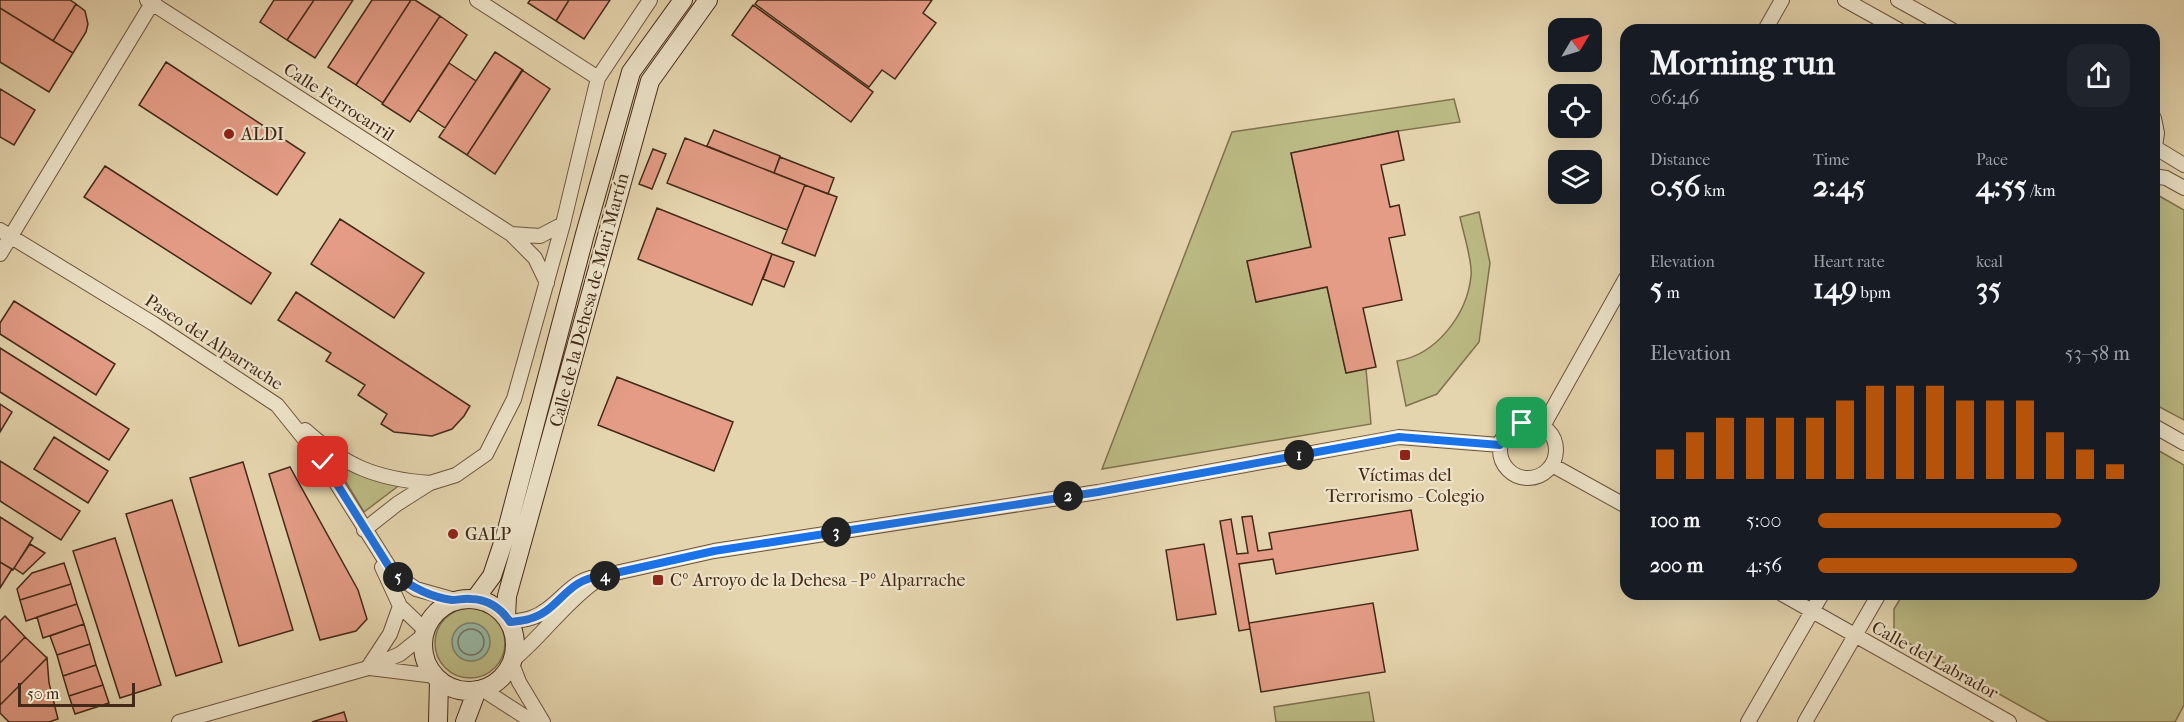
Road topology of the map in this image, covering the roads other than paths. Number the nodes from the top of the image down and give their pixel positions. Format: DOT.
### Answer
graph roads {
  1 [pos="477,0"];
  2 [pos="650,0"];
  3 [pos="683,0"];
  4 [pos="708,0"];
  5 [pos="1782,0"];
  6 [pos="1845,0"];
  7 [pos="1898,0"];
  8 [pos="151,1"];
  9 [pos="1768,24"];
  10 [pos="1888,24"];
  11 [pos="1941,24"];
  12 [pos="598,78"];
  13 [pos="2160,153"];
  14 [pos="2184,165"];
  15 [pos="2160,177"];
  16 [pos="2184,188"];
  17 [pos="563,224"];
  18 [pos="5,233"];
  19 [pos="511,234"];
  20 [pos="0,254"];
  21 [pos="547,283"];
  22 [pos="1620,289"];
  23 [pos="277,405"];
  24 [pos="1543,426"];
  25 [pos="2160,429"];
  26 [pos="2184,443"];
  27 [pos="1500,445"];
  28 [pos="1552,465"];
  29 [pos="430,483"];
  30 [pos="1620,503"];
  31 [pos="364,530"];
  32 [pos="602,576"];
  33 [pos="475,598"];
  34 [pos="455,600"];
  35 [pos="1793,600"];
  36 [pos="1818,600"];
  37 [pos="1876,600"];
  38 [pos="400,606"];
  39 [pos="1812,611"];
  40 [pos="508,619"];
  41 [pos="424,633"];
  42 [pos="1855,636"];
  43 [pos="512,662"];
  44 [pos="368,668"];
  45 [pos="437,678"];
  46 [pos="479,690"];
  47 [pos="179,722"];
  48 [pos="438,722"];
  49 [pos="465,722"];
  50 [pos="533,722"];
  51 [pos="543,722"];
  52 [pos="1748,722"];
  53 [pos="1805,722"];
  54 [pos="2009,722"];
  1 -- 12 [label="street"];
  2 -- 12 [label="street"];
  3 -- 33 [label="street, Calle de la Dehesa de Mari Martín"];
  4 -- 40 [label="street, Calle de la Dehesa de Mari Martín"];
  5 -- 9 [label="street"];
  6 -- 10 [label="street"];
  7 -- 11 [label="street"];
  8 -- 18 [label="street"];
  8 -- 19 [label="street, Calle Ferrocarril"];
  12 -- 17 [label="street"];
  13 -- 14 [label="street"];
  15 -- 16 [label="street"];
  17 -- 19 [label="street, Calle Ferrocarril"];
  17 -- 21 [label="street"];
  18 -- 20 [label="street"];
  18 -- 23 [label="street, Paseo del Alparrache"];
  19 -- 21 [label="street, Calle Ferrocarril"];
  21 -- 29 [label="street"];
  22 -- 24 [label="street"];
  23 -- 29 [label="street"];
  23 -- 31 [label="street, Paseo del Alparrache"];
  24 -- 27 [label="street"];
  24 -- 28 [label="street"];
  25 -- 26 [label="street"];
  27 -- 28 [label="street"];
  27 -- 32 [label="street"];
  28 -- 30 [label="street"];
  29 -- 31 [label="street"];
  31 -- 34 [label="street, Paseo del Alparrache"];
  31 -- 38 [label="street, Paseo del Alparrache"];
  32 -- 40 [label="street"];
  32 -- 43 [label="street"];
  33 -- 34 [label="street"];
  33 -- 40 [label="street"];
  34 -- 41 [label="street"];
  35 -- 39 [label="street, Calle del Labrador"];
  36 -- 39 [label="street"];
  37 -- 42 [label="street"];
  38 -- 41 [label="street, Paseo del Alparrache"];
  38 -- 44 [label="street"];
  39 -- 42 [label="street, Calle del Labrador"];
  39 -- 52 [label="street"];
  40 -- 43 [label="street"];
  41 -- 44 [label="street"];
  41 -- 45 [label="street"];
  42 -- 53 [label="street"];
  42 -- 54 [label="street, Calle del Labrador"];
  43 -- 46 [label="street"];
  43 -- 51 [label="street"];
  44 -- 45 [label="street"];
  44 -- 47 [label="street"];
  45 -- 46 [label="street"];
  45 -- 48 [label="street"];
  46 -- 49 [label="street"];
  46 -- 50 [label="street"];
}
